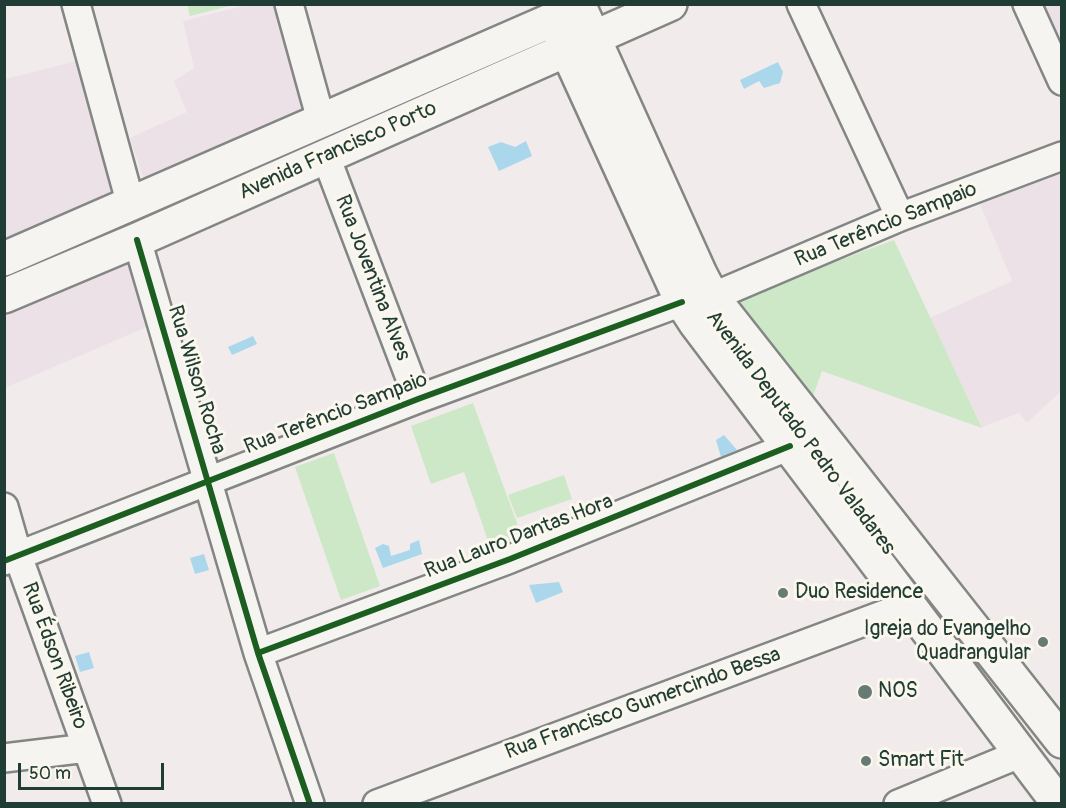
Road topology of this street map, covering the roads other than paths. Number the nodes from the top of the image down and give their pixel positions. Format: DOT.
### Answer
graph roads {
  1 [pos="76,4"];
  2 [pos="289,4"];
  3 [pos="670,4"];
  4 [pos="801,4"];
  5 [pos="1027,4"];
  6 [pos="570,8"];
  7 [pos="581,44"];
  8 [pos="1062,81"];
  9 [pos="321,120"];
  10 [pos="1062,156"];
  11 [pos="327,157"];
  12 [pos="131,205"];
  13 [pos="900,216"];
  14 [pos="137,240"];
  15 [pos="4,259"];
  16 [pos="4,296"];
  17 [pos="697,299"];
  18 [pos="418,399"];
  19 [pos="790,446"];
  20 [pos="209,481"];
  21 [pos="4,507"];
  22 [pos="11,559"];
  23 [pos="909,605"];
  24 [pos="258,653"];
  25 [pos="1018,684"];
  26 [pos="983,703"];
  27 [pos="1062,741"];
  28 [pos="87,748"];
  29 [pos="1022,753"];
  30 [pos="4,758"];
  31 [pos="107,804"];
  32 [pos="310,804"];
  33 [pos="377,804"];
  34 [pos="898,804"];
  35 [pos="1059,804"];
  1 -- 12 [label="street"];
  2 -- 9 [label="street"];
  3 -- 7 [label="main road, Avenida Francisco Porto"];
  4 -- 13 [label="street"];
  5 -- 8 [label="street"];
  6 -- 7 [label="main road, Avenida Deputado Pedro Valadares"];
  6 -- 9 [label="main road, Avenida Francisco Porto"];
  7 -- 11 [label="main road, Avenida Francisco Porto"];
  7 -- 17 [label="main road, Avenida Deputado Pedro Valadares"];
  9 -- 12 [label="main road, Avenida Francisco Porto"];
  10 -- 13 [label="street, Rua Terêncio Sampaio"];
  11 -- 14 [label="main road, Avenida Francisco Porto"];
  11 -- 18 [label="street, Rua Joventina Alves"];
  12 -- 15 [label="main road, Avenida Francisco Porto"];
  13 -- 17 [label="street, Rua Terêncio Sampaio"];
  14 -- 16 [label="main road, Avenida Francisco Porto"];
  14 -- 20 [label="street, Rua Wilson Rocha"];
  17 -- 18 [label="street, Rua Terêncio Sampaio"];
  17 -- 19 [label="main road, Avenida Deputado Pedro Valadares"];
  17 -- 25 [label="main road, Avenida Deputado Pedro Valadares"];
  18 -- 20 [label="street, Rua Terêncio Sampaio"];
  19 -- 23 [label="main road, Avenida Deputado Pedro Valadares"];
  19 -- 24 [label="street, Rua Lauro Dantas Hora"];
  20 -- 22 [label="street, Rua Terêncio Sampaio"];
  20 -- 24 [label="street, Rua Wilson Rocha"];
  21 -- 22 [label="street, Rua Édson Ribeiro"];
  22 -- 28 [label="street, Rua Édson Ribeiro"];
  23 -- 26 [label="main road, Avenida Deputado Pedro Valadares"];
  23 -- 33 [label="street, Rua Francisco Gumercindo Bessa"];
  24 -- 32 [label="street, Rua Wilson Rocha"];
  25 -- 26 [label="main road"];
  25 -- 27 [label="main road, Avenida Deputado Pedro Valadares"];
  26 -- 29 [label="main road, Avenida Deputado Pedro Valadares"];
  28 -- 30 [label="street"];
  28 -- 31 [label="street, Rua Édson Ribeiro"];
  29 -- 34 [label="street"];
  29 -- 35 [label="main road, Avenida Deputado Pedro Valadares"];
}
